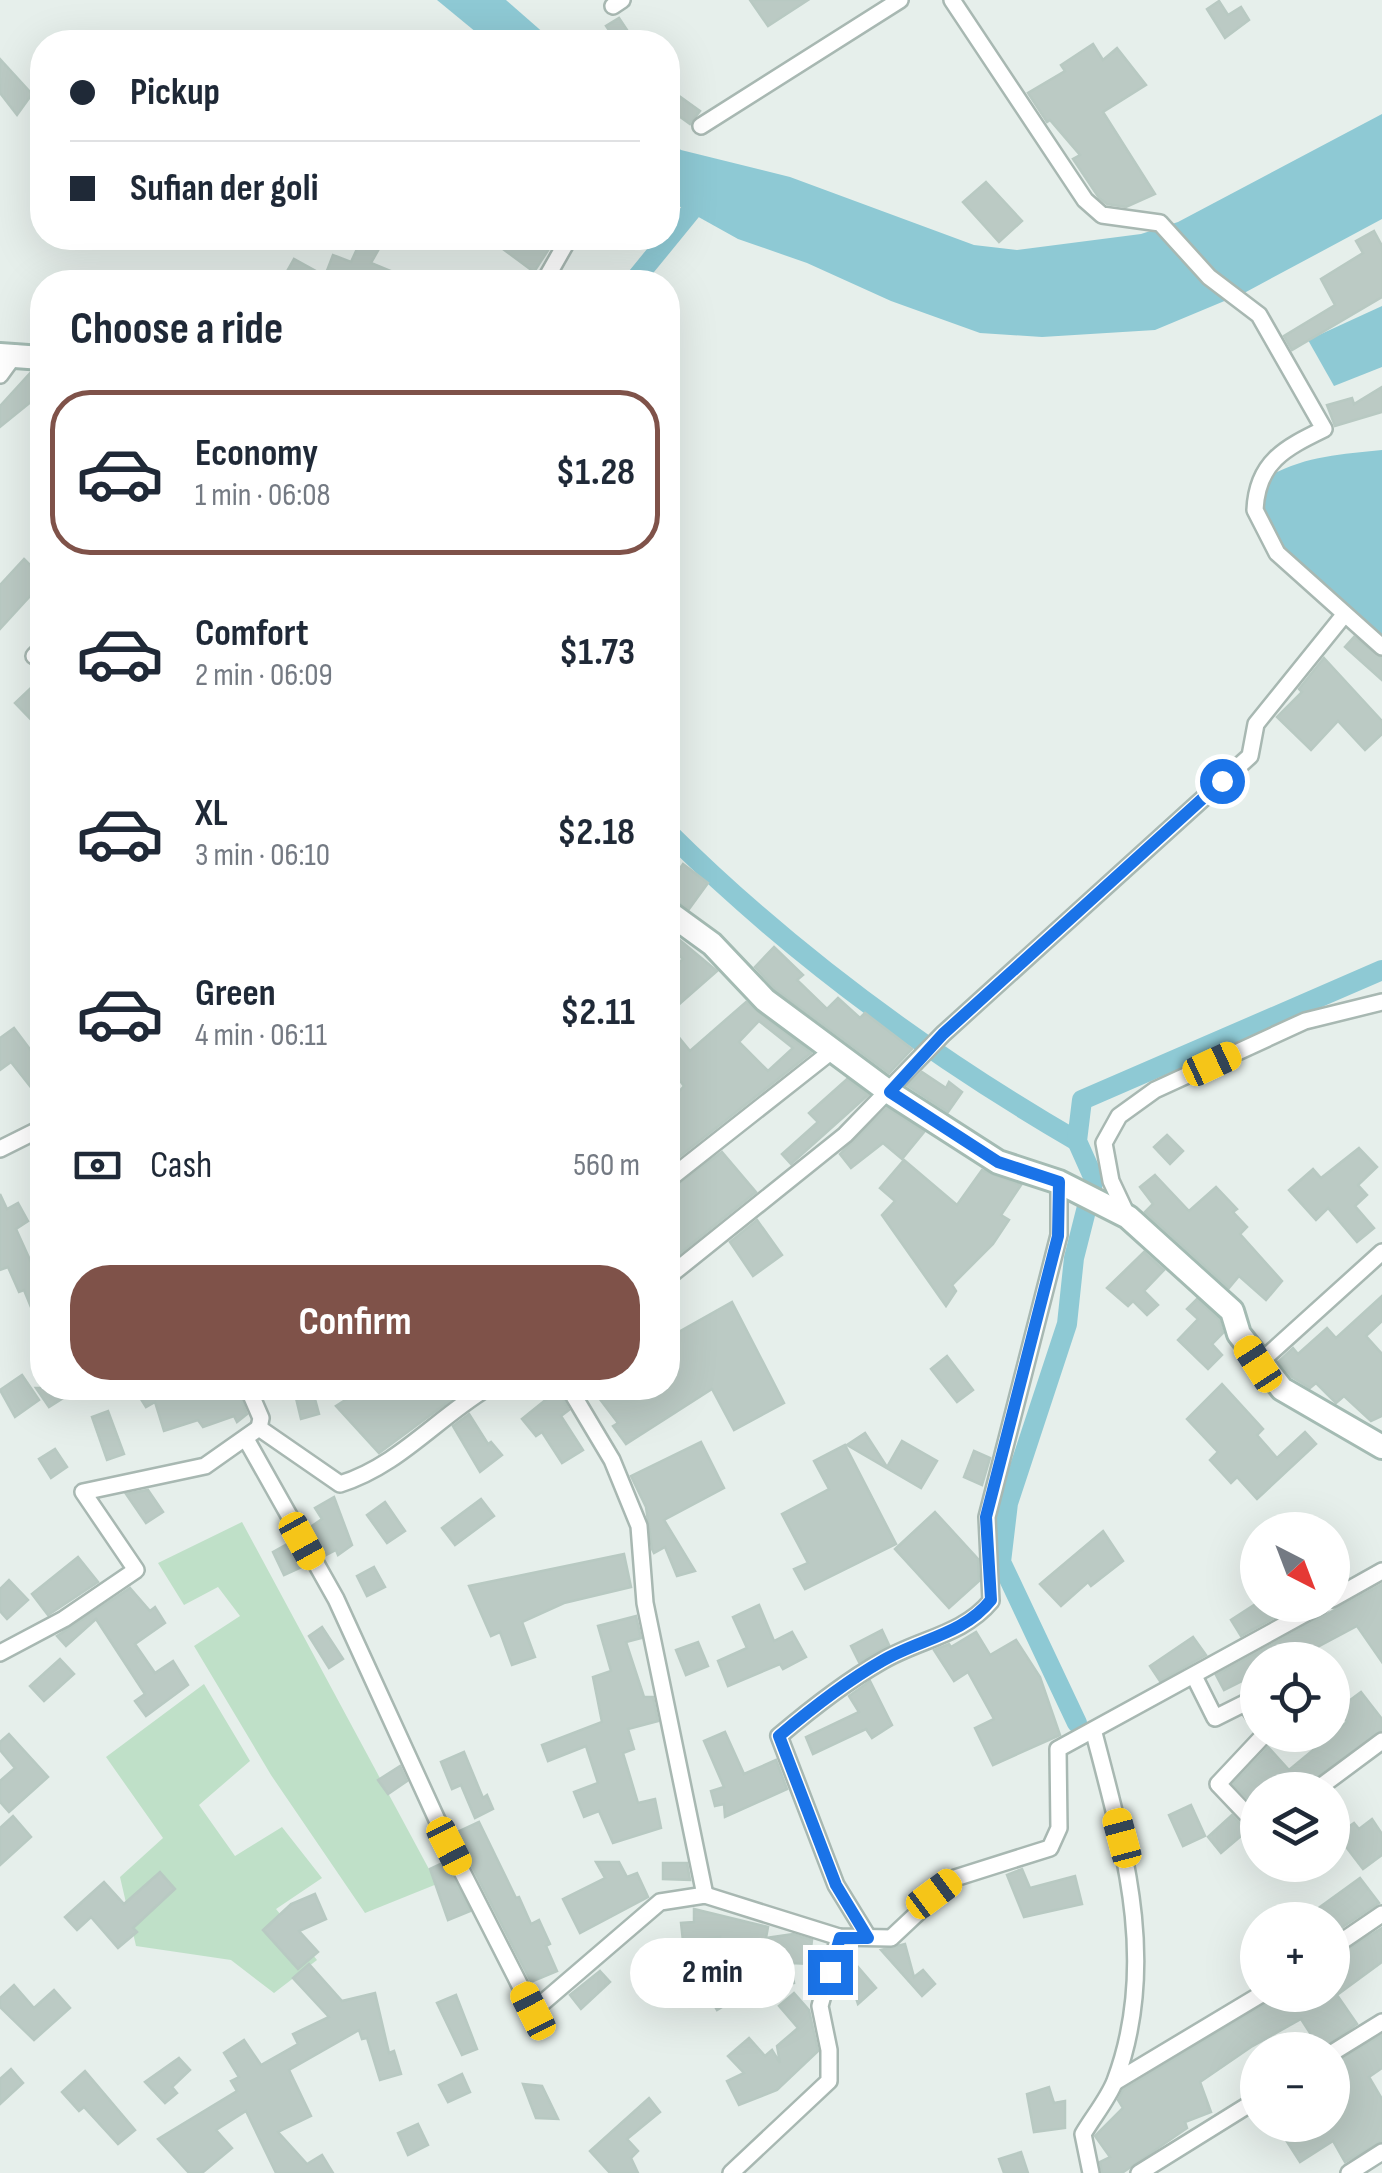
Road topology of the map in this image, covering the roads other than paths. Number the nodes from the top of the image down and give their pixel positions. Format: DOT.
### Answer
graph roads {
  1 [pos="900,0"];
  2 [pos="952,0"];
  3 [pos="701,126"];
  4 [pos="8,354"];
  5 [pos="0,375"];
  6 [pos="1344,615"];
  7 [pos="1382,647"];
  8 [pos="680,921"];
  9 [pos="1382,1002"];
  10 [pos="833,1050"];
  11 [pos="890,1092"];
  12 [pos="30,1134"];
  13 [pos="0,1149"];
  14 [pos="680,1171"];
  15 [pos="1064,1186"];
  16 [pos="1120,1212"];
  17 [pos="1382,1252"];
  18 [pos="680,1269"];
  19 [pos="1258,1364"];
  20 [pos="253,1400"];
  21 [pos="468,1400"];
  22 [pos="577,1400"];
  23 [pos="259,1428"];
  24 [pos="246,1439"];
  25 [pos="1382,1447"];
  26 [pos="1382,1571"];
  27 [pos="1350,1588"];
  28 [pos="1291,1622"];
  29 [pos="0,1653"];
  30 [pos="1194,1676"];
  31 [pos="1240,1706"];
  32 [pos="1094,1733"];
  33 [pos="1382,1741"];
  34 [pos="1248,1752"];
  35 [pos="1340,1772"];
  36 [pos="1240,1807"];
  37 [pos="704,1895"];
  38 [pos="1382,1914"];
  39 [pos="1350,1936"];
  40 [pos="840,1938"];
  41 [pos="868,1938"];
  42 [pos="1240,2007"];
  43 [pos="1382,2022"];
  44 [pos="1350,2042"];
  45 [pos="1114,2082"];
  46 [pos="1240,2111"];
  47 [pos="1382,2152"];
  48 [pos="731,2173"];
  49 [pos="1091,2173"];
  50 [pos="1139,2173"];
  51 [pos="1349,2173"];
  1 -- 3 [label="street"];
  2 -- 6 [label="street"];
  4 -- 5 [label="street"];
  6 -- 7 [label="street"];
  6 -- 11 [label="street"];
  8 -- 10 [label="street"];
  9 -- 16 [label="street"];
  10 -- 11 [label="street"];
  10 -- 14 [label="street"];
  11 -- 15 [label="street"];
  11 -- 18 [label="street"];
  12 -- 13 [label="street"];
  15 -- 16 [label="street"];
  15 -- 41 [label="street"];
  16 -- 19 [label="street"];
  17 -- 19 [label="street"];
  19 -- 25 [label="street"];
  20 -- 23 [label="street"];
  21 -- 23 [label="street"];
  22 -- 37 [label="street"];
  23 -- 24 [label="street"];
  24 -- 29 [label="street"];
  24 -- 37 [label="street"];
  26 -- 27 [label="street"];
  28 -- 30 [label="street"];
  30 -- 31 [label="street"];
  30 -- 32 [label="street"];
  32 -- 41 [label="street"];
  32 -- 45 [label="street"];
  33 -- 35 [label="street"];
  34 -- 36 [label="street"];
  37 -- 40 [label="street"];
  38 -- 39 [label="street"];
  40 -- 41 [label="street"];
  40 -- 48 [label="street"];
  42 -- 45 [label="street"];
  43 -- 44 [label="street"];
  45 -- 49 [label="street"];
  46 -- 50 [label="street"];
  47 -- 51 [label="street"];
}
